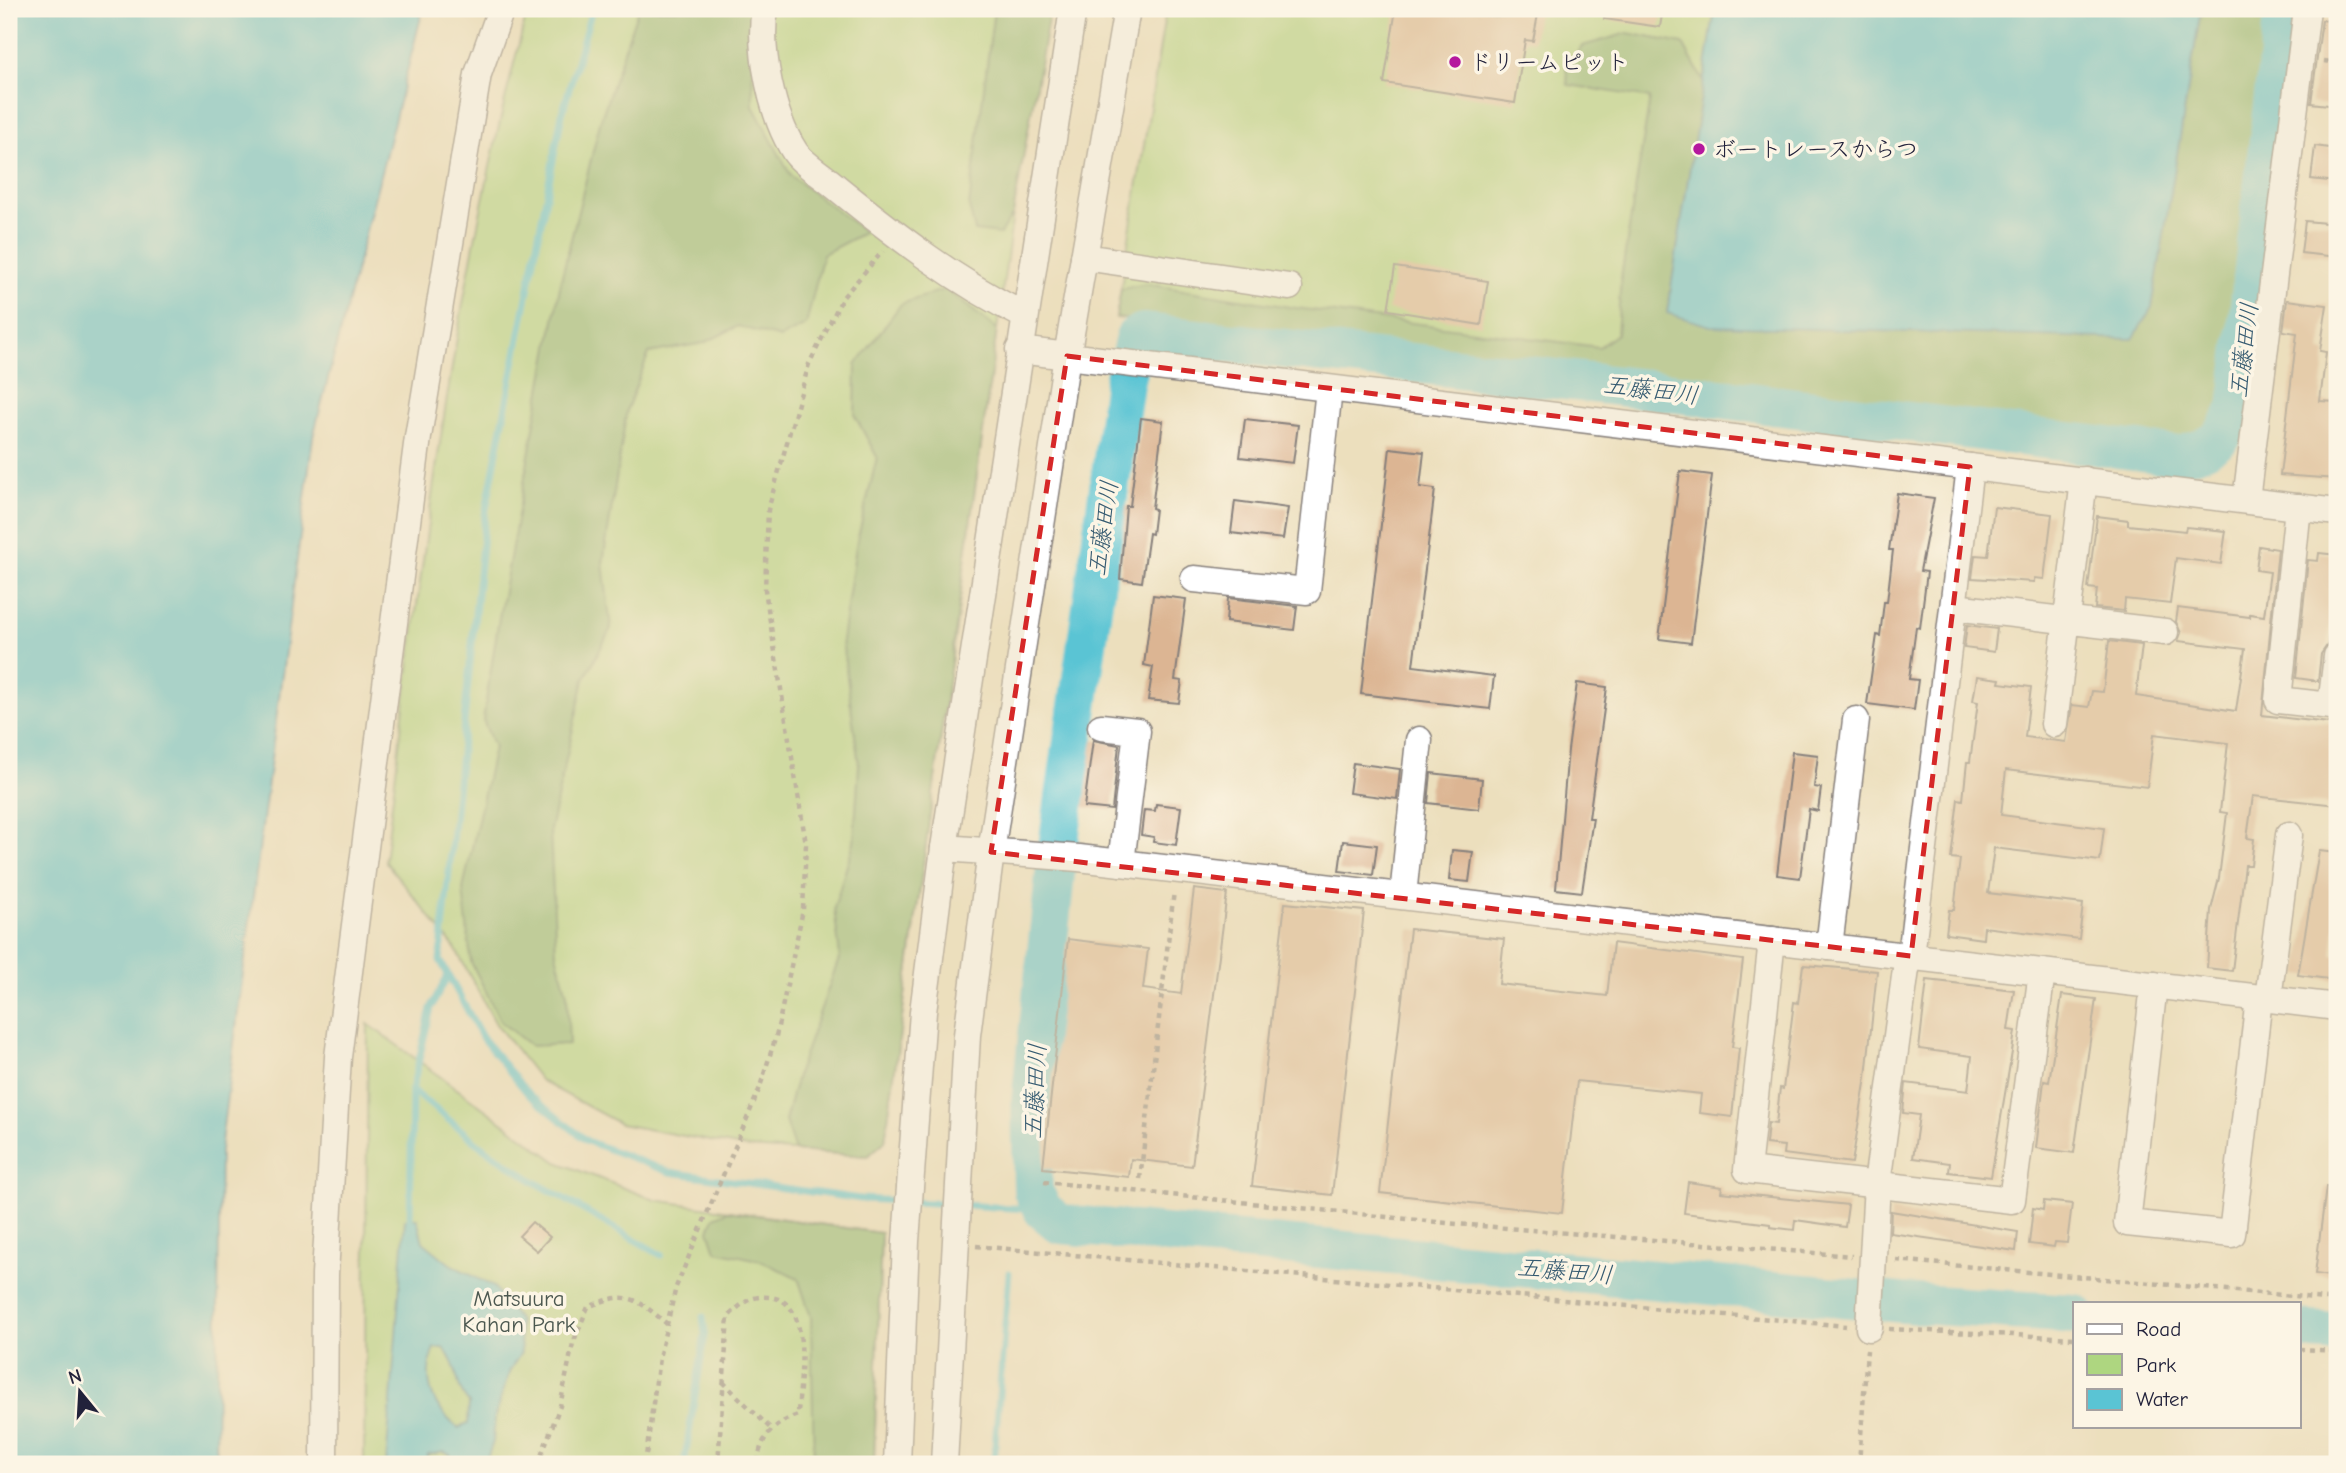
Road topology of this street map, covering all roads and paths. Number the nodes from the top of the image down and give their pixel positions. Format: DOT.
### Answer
graph roads {
  1 [pos="501,9"];
  2 [pos="765,9"];
  3 [pos="1073,9"];
  4 [pos="1126,9"];
  5 [pos="2307,9"];
  6 [pos="897,234"];
  7 [pos="1084,257"];
  8 [pos="1289,287"];
  9 [pos="1025,316"];
  10 [pos="1019,350"];
  11 [pos="1067,356"];
  12 [pos="1329,389"];
  13 [pos="1970,467"];
  14 [pos="2084,480"];
  15 [pos="2246,500"];
  16 [pos="2298,507"];
  17 [pos="2337,512"];
  18 [pos="1194,579"];
  19 [pos="1954,607"];
  20 [pos="2067,620"];
  21 [pos="2165,632"];
  22 [pos="2337,656"];
  23 [pos="1856,720"];
  24 [pos="2054,724"];
  25 [pos="1101,727"];
  26 [pos="1419,740"];
  27 [pos="2289,835"];
  28 [pos="944,848"];
  29 [pos="991,852"];
  30 [pos="1121,863"];
  31 [pos="1176,870"];
  32 [pos="1403,896"];
  33 [pos="1772,940"];
  34 [pos="1829,947"];
  35 [pos="1911,957"];
  36 [pos="2042,972"];
  37 [pos="2154,985"];
  38 [pos="2263,998"];
  39 [pos="2337,1007"];
  40 [pos="1140,1180"];
  41 [pos="1044,1182"];
  42 [pos="1877,1184"];
  43 [pos="954,1244"];
  44 [pos="1874,1258"];
  45 [pos="2337,1300"];
  46 [pos="667,1324"];
  47 [pos="1869,1328"];
  48 [pos="2073,1338"];
  49 [pos="2300,1349"];
  50 [pos="2337,1351"];
  51 [pos="722,1382"];
  52 [pos="771,1429"];
  53 [pos="324,1464"];
  54 [pos="538,1464"];
  55 [pos="645,1464"];
  56 [pos="718,1464"];
  57 [pos="758,1464"];
  58 [pos="897,1464"];
  59 [pos="944,1464"];
  60 [pos="1859,1464"];
  1 -- 53 [label="street"];
  2 -- 6 [label="street"];
  3 -- 9 [label="street"];
  4 -- 7 [label="street"];
  5 -- 15 [label="street"];
  6 -- 9 [label="street"];
  6 -- 46 [label="path"];
  7 -- 8 [label="street"];
  7 -- 11 [label="street"];
  9 -- 10 [label="street"];
  10 -- 11 [label="street"];
  10 -- 28 [label="street"];
  11 -- 12 [label="street"];
  11 -- 29 [label="street"];
  12 -- 13 [label="street"];
  12 -- 18 [label="street"];
  13 -- 14 [label="street"];
  13 -- 19 [label="street"];
  14 -- 15 [label="street"];
  14 -- 20 [label="street"];
  15 -- 16 [label="street"];
  16 -- 17 [label="street"];
  16 -- 22 [label="street"];
  19 -- 20 [label="street"];
  19 -- 35 [label="street"];
  20 -- 21 [label="street"];
  20 -- 24 [label="street"];
  23 -- 34 [label="street"];
  25 -- 30 [label="street"];
  26 -- 32 [label="street"];
  27 -- 38 [label="street"];
  28 -- 29 [label="street"];
  28 -- 58 [label="street"];
  29 -- 30 [label="street"];
  29 -- 43 [label="street"];
  30 -- 31 [label="street"];
  31 -- 32 [label="street"];
  31 -- 40 [label="path"];
  32 -- 33 [label="street"];
  33 -- 34 [label="street"];
  33 -- 42 [label="street"];
  34 -- 35 [label="street"];
  35 -- 36 [label="street"];
  35 -- 42 [label="street"];
  36 -- 37 [label="street"];
  36 -- 42 [label="street"];
  37 -- 38 [label="street"];
  37 -- 38 [label="street"];
  38 -- 39 [label="street"];
  41 -- 44 [label="path"];
  42 -- 44 [label="street"];
  43 -- 47 [label="path"];
  43 -- 59 [label="street"];
  44 -- 45 [label="path"];
  44 -- 47 [label="street"];
  46 -- 54 [label="path"];
  46 -- 55 [label="path"];
  47 -- 48 [label="path"];
  47 -- 60 [label="path"];
  49 -- 50 [label="path"];
  51 -- 52 [label="path"];
  51 -- 52 [label="path"];
  51 -- 56 [label="path"];
  52 -- 57 [label="path"];
}
